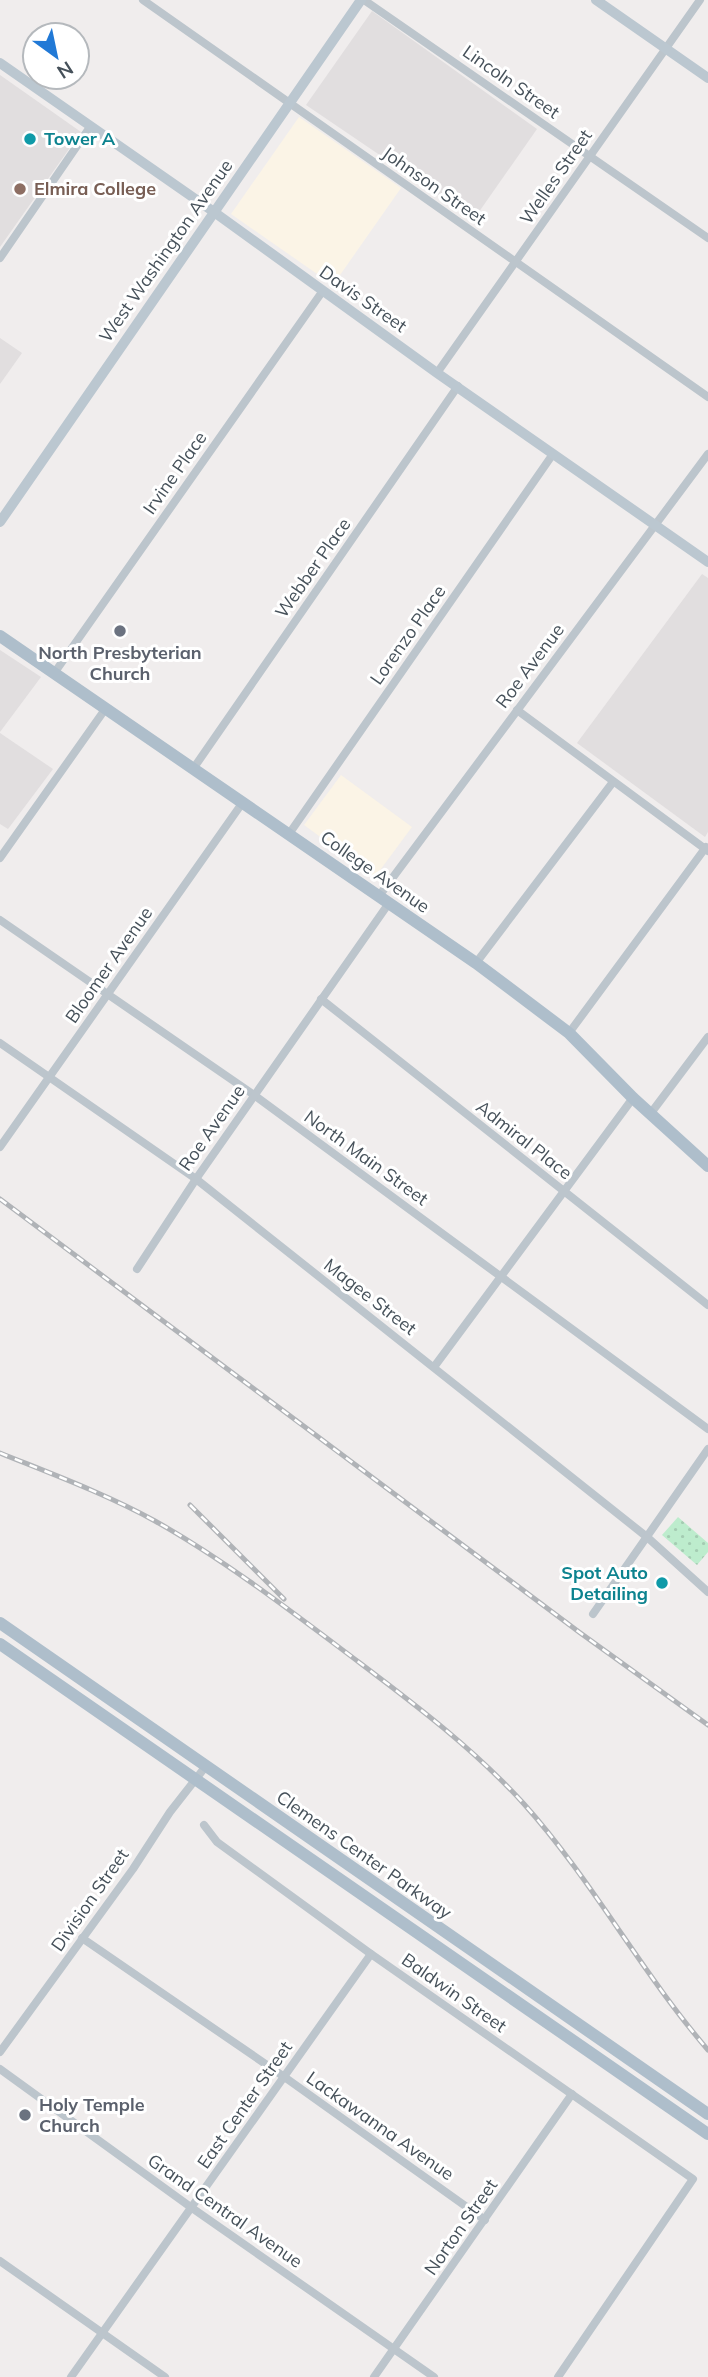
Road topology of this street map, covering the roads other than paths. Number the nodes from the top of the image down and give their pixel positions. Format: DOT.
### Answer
graph roads {
  1 [pos="143,0"];
  2 [pos="363,0"];
  3 [pos="596,0"];
  4 [pos="700,0"];
  5 [pos="666,49"];
  6 [pos="0,63"];
  7 [pos="708,78"];
  8 [pos="288,103"];
  9 [pos="90,127"];
  10 [pos="590,156"];
  11 [pos="214,212"];
  12 [pos="708,238"];
  13 [pos="0,258"];
  14 [pos="514,262"];
  15 [pos="322,292"];
  16 [pos="437,373"];
  17 [pos="458,386"];
  18 [pos="708,397"];
  19 [pos="553,454"];
  20 [pos="708,454"];
  21 [pos="0,522"];
  22 [pos="655,525"];
  23 [pos="708,562"];
  24 [pos="0,636"];
  25 [pos="55,673"];
  26 [pos="106,708"];
  27 [pos="517,710"];
  28 [pos="193,769"];
  29 [pos="613,782"];
  30 [pos="243,802"];
  31 [pos="289,834"];
  32 [pos="707,848"];
  33 [pos="0,858"];
  34 [pos="384,900"];
  35 [pos="0,920"];
  36 [pos="476,964"];
  37 [pos="107,995"];
  38 [pos="321,999"];
  39 [pos="569,1033"];
  40 [pos="708,1037"];
  41 [pos="0,1043"];
  42 [pos="50,1077"];
  43 [pos="254,1095"];
  44 [pos="633,1098"];
  45 [pos="651,1112"];
  46 [pos="0,1147"];
  47 [pos="708,1166"];
  48 [pos="196,1179"];
  49 [pos="564,1192"];
  50 [pos="137,1269"];
  51 [pos="500,1277"];
  52 [pos="708,1305"];
  53 [pos="433,1367"];
  54 [pos="708,1429"];
  55 [pos="708,1449"];
  56 [pos="647,1537"];
  57 [pos="708,1592"];
  58 [pos="593,1614"];
  59 [pos="0,1623"];
  60 [pos="0,1644"];
  61 [pos="206,1766"];
  62 [pos="196,1778"];
  63 [pos="204,1825"];
  64 [pos="82,1938"];
  65 [pos="371,1954"];
  66 [pos="0,2052"];
  67 [pos="0,2069"];
  68 [pos="284,2077"];
  69 [pos="572,2094"];
  70 [pos="708,2114"];
  71 [pos="708,2134"];
  72 [pos="192,2208"];
  73 [pos="485,2220"];
  74 [pos="0,2261"];
  75 [pos="102,2333"];
  76 [pos="394,2350"];
  77 [pos="71,2377"];
  78 [pos="165,2377"];
  79 [pos="374,2377"];
  80 [pos="433,2377"];
  81 [pos="558,2377"];
  1 -- 8 [label="street, Johnson Street"];
  2 -- 8 [label="street, West Washington Avenue"];
  2 -- 10 [label="street, Lincoln Street"];
  3 -- 5 [label="street"];
  4 -- 5 [label="street, Welles Street"];
  5 -- 7 [label="street"];
  5 -- 10 [label="street, Welles Street"];
  6 -- 9 [label="street, Davis Street"];
  8 -- 11 [label="street, West Washington Avenue"];
  8 -- 14 [label="street, Johnson Street"];
  9 -- 11 [label="street, Davis Street"];
  9 -- 13 [label="street"];
  10 -- 12 [label="street, Lincoln Street"];
  10 -- 14 [label="street, Welles Street"];
  11 -- 15 [label="street, Davis Street"];
  11 -- 21 [label="street, West Washington Avenue"];
  14 -- 16 [label="street, Welles Street"];
  14 -- 18 [label="street, Johnson Street"];
  15 -- 16 [label="street, Davis Street"];
  15 -- 25 [label="street, Irvine Place"];
  16 -- 17 [label="street, Davis Street"];
  17 -- 19 [label="street, Davis Street"];
  17 -- 28 [label="street, Webber Place"];
  19 -- 22 [label="street, Davis Street"];
  19 -- 31 [label="street, Lorenzo Place"];
  20 -- 22 [label="street, Roe Avenue"];
  22 -- 23 [label="street, Davis Street"];
  22 -- 27 [label="street, Roe Avenue"];
  24 -- 25 [label="main road, College Avenue"];
  25 -- 26 [label="main road, College Avenue"];
  26 -- 28 [label="main road, College Avenue"];
  26 -- 33 [label="street"];
  27 -- 29 [label="street"];
  27 -- 34 [label="street, Roe Avenue"];
  28 -- 30 [label="main road, College Avenue"];
  29 -- 32 [label="street"];
  29 -- 36 [label="street"];
  30 -- 31 [label="main road, College Avenue"];
  30 -- 37 [label="street, Bloomer Avenue"];
  31 -- 34 [label="main road, College Avenue"];
  32 -- 39 [label="street"];
  34 -- 36 [label="main road, College Avenue"];
  34 -- 38 [label="street, Roe Avenue"];
  35 -- 37 [label="street, North Main Street"];
  36 -- 39 [label="main road, College Avenue"];
  37 -- 42 [label="street, Bloomer Avenue"];
  37 -- 43 [label="street, North Main Street"];
  38 -- 43 [label="street, Roe Avenue"];
  38 -- 49 [label="street, Admiral Place"];
  39 -- 44 [label="main road, College Avenue"];
  40 -- 45 [label="street"];
  41 -- 42 [label="street, Magee Street"];
  42 -- 46 [label="street, Bloomer Avenue"];
  42 -- 48 [label="street, Magee Street"];
  43 -- 48 [label="street, Roe Avenue"];
  43 -- 51 [label="street, North Main Street"];
  44 -- 45 [label="main road, College Avenue"];
  44 -- 49 [label="street"];
  45 -- 47 [label="main road, College Avenue"];
  48 -- 50 [label="street, Roe Avenue"];
  48 -- 53 [label="street, Magee Street"];
  49 -- 51 [label="street"];
  49 -- 52 [label="street, Admiral Place"];
  51 -- 53 [label="street"];
  51 -- 54 [label="street, North Main Street"];
  53 -- 56 [label="street, Magee Street"];
  55 -- 56 [label="street"];
  56 -- 57 [label="street, Magee Street"];
  56 -- 58 [label="street"];
  59 -- 61 [label="main road, Clemens Center Parkway"];
  60 -- 62 [label="main road, Clemens Center Parkway"];
  61 -- 62 [label="street, Division Street"];
  61 -- 70 [label="main road, Clemens Center Parkway"];
  62 -- 64 [label="street, Division Street"];
  62 -- 71 [label="main road, Clemens Center Parkway"];
  63 -- 65 [label="street, Baldwin Street"];
  64 -- 66 [label="street, Division Street"];
  64 -- 68 [label="street, Lackawanna Avenue"];
  65 -- 68 [label="street, East Center Street"];
  65 -- 69 [label="street, Baldwin Street"];
  67 -- 72 [label="street, Grand Central Avenue"];
  68 -- 72 [label="street, East Center Street"];
  68 -- 73 [label="street, Lackawanna Avenue"];
  69 -- 73 [label="street, Norton Street"];
  69 -- 81 [label="street, Baldwin Street"];
  72 -- 75 [label="street, East Center Street"];
  72 -- 76 [label="street, Grand Central Avenue"];
  73 -- 76 [label="street, Norton Street"];
  74 -- 75 [label="street"];
  75 -- 77 [label="street, East Center Street"];
  75 -- 78 [label="street"];
  76 -- 79 [label="street, Norton Street"];
  76 -- 80 [label="street, Grand Central Avenue"];
}
